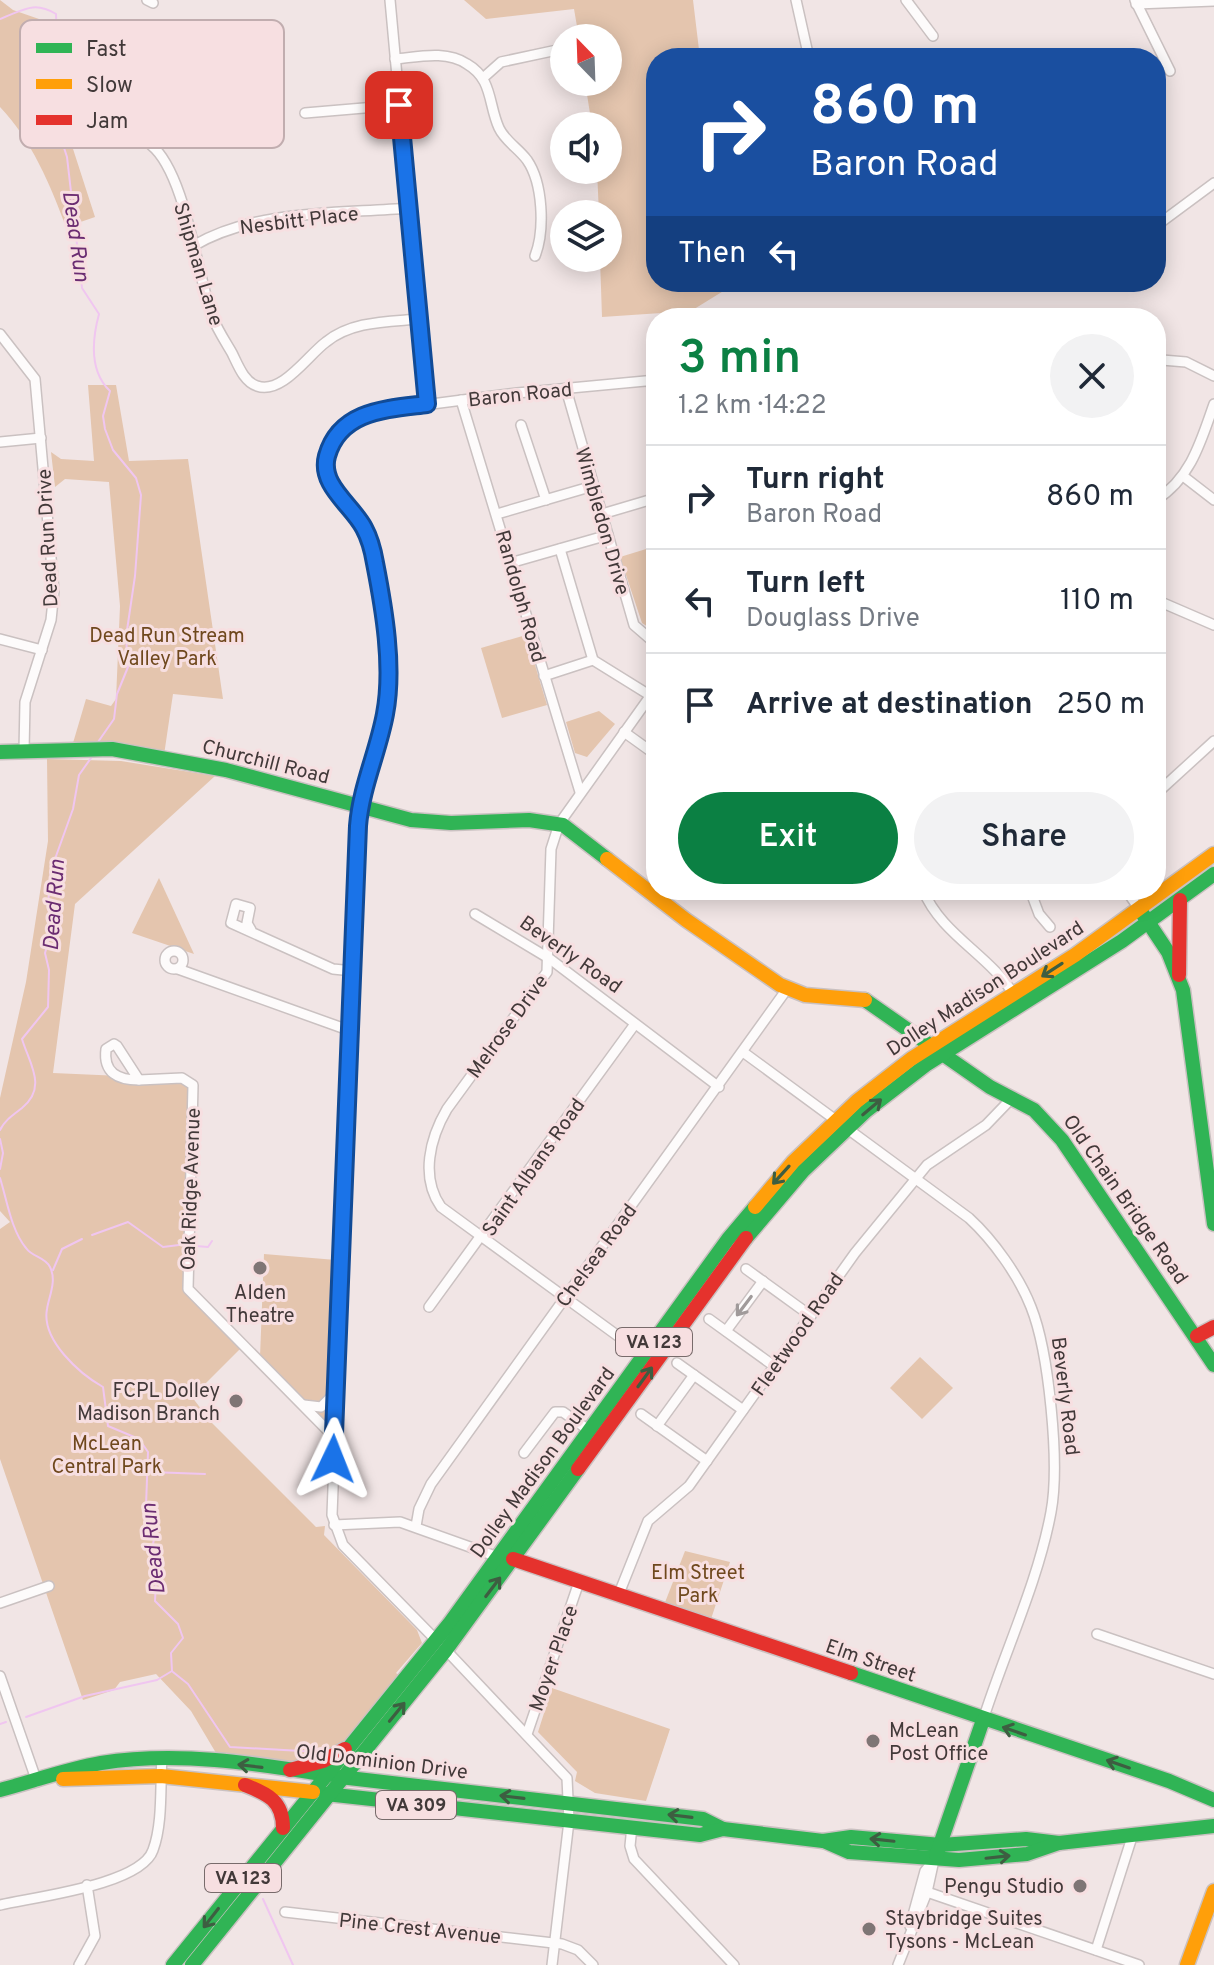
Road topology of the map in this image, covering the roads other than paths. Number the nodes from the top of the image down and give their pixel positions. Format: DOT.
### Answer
graph roads {
  1 [pos="390,0"];
  2 [pos="796,0"];
  3 [pos="906,0"];
  4 [pos="1214,1"];
  5 [pos="1135,2"];
  6 [pos="933,36"];
  7 [pos="807,48"];
  8 [pos="1158,48"];
  9 [pos="550,52"];
  10 [pos="395,59"];
  11 [pos="1166,63"];
  12 [pos="1170,71"];
  13 [pos="483,78"];
  14 [pos="399,105"];
  15 [pos="305,113"];
  16 [pos="154,148"];
  17 [pos="1214,183"];
  18 [pos="409,208"];
  19 [pos="1166,219"];
  20 [pos="193,246"];
  21 [pos="535,256"];
  22 [pos="419,319"];
  23 [pos="0,334"];
  24 [pos="1166,360"];
  25 [pos="1214,376"];
  26 [pos="646,381"];
  27 [pos="566,389"];
  28 [pos="461,400"];
  29 [pos="427,404"];
  30 [pos="1214,404"];
  31 [pos="521,425"];
  32 [pos="41,438"];
  33 [pos="0,442"];
  34 [pos="1183,476"];
  35 [pos="593,486"];
  36 [pos="1166,491"];
  37 [pos="546,500"];
  38 [pos="1214,500"];
  39 [pos="646,501"];
  40 [pos="497,514"];
  41 [pos="602,514"];
  42 [pos="608,535"];
  43 [pos="560,549"];
  44 [pos="510,563"];
  45 [pos="1166,604"];
  46 [pos="1214,625"];
  47 [pos="646,635"];
  48 [pos="0,639"];
  49 [pos="42,650"];
  50 [pos="593,660"];
  51 [pos="544,676"];
  52 [pos="646,688"];
  53 [pos="646,702"];
  54 [pos="624,732"];
  55 [pos="1214,741"];
  56 [pos="646,748"];
  57 [pos="24,751"];
  58 [pos="0,752"];
  59 [pos="1166,785"];
  60 [pos="580,792"];
  61 [pos="359,806"];
  62 [pos="559,824"];
  63 [pos="1214,854"];
  64 [pos="1214,874"];
  65 [pos="646,889"];
  66 [pos="1166,897"];
  67 [pos="660,900"];
  68 [pos="929,900"];
  69 [pos="1033,900"];
  70 [pos="1133,900"];
  71 [pos="1162,900"];
  72 [pos="1180,900"];
  73 [pos="475,914"];
  74 [pos="1144,916"];
  75 [pos="1050,927"];
  76 [pos="251,930"];
  77 [pos="550,959"];
  78 [pos="178,969"];
  79 [pos="353,971"];
  80 [pos="1179,975"];
  81 [pos="787,989"];
  82 [pos="1017,999"];
  83 [pos="635,1024"];
  84 [pos="351,1031"];
  85 [pos="937,1049"];
  86 [pos="743,1052"];
  87 [pos="139,1080"];
  88 [pos="719,1087"];
  89 [pos="1011,1099"];
  90 [pos="842,1124"];
  91 [pos="918,1178"];
  92 [pos="1213,1217"];
  93 [pos="482,1237"];
  94 [pos="746,1269"];
  95 [pos="763,1281"];
  96 [pos="565,1297"];
  97 [pos="429,1307"];
  98 [pos="811,1316"];
  99 [pos="709,1319"];
  100 [pos="1214,1327"];
  101 [pos="726,1331"];
  102 [pos="1197,1336"];
  103 [pos="644,1355"];
  104 [pos="677,1363"];
  105 [pos="1214,1365"];
  106 [pos="774,1366"];
  107 [pos="694,1375"];
  108 [pos="335,1391"];
  109 [pos="303,1405"];
  110 [pos="743,1410"];
  111 [pos="641,1414"];
  112 [pos="657,1426"];
  113 [pos="590,1431"];
  114 [pos="333,1436"];
  115 [pos="524,1453"];
  116 [pos="707,1461"];
  117 [pos="334,1525"];
  118 [pos="416,1526"];
  119 [pos="506,1558"];
  120 [pos="579,1582"];
  121 [pos="49,1586"];
  122 [pos="618,1596"];
  123 [pos="0,1603"];
  124 [pos="1097,1634"];
  125 [pos="441,1645"];
  126 [pos="1214,1674"];
  127 [pos="0,1676"];
  128 [pos="983,1720"];
  129 [pos="527,1734"];
  130 [pos="359,1747"];
  131 [pos="162,1757"];
  132 [pos="290,1770"];
  133 [pos="328,1775"];
  134 [pos="161,1776"];
  135 [pos="344,1778"];
  136 [pos="374,1780"];
  137 [pos="37,1782"];
  138 [pos="245,1785"];
  139 [pos="0,1790"];
  140 [pos="313,1792"];
  141 [pos="330,1795"];
  142 [pos="1214,1800"];
  143 [pos="569,1803"];
  144 [pos="569,1821"];
  145 [pos="632,1826"];
  146 [pos="1214,1826"];
  147 [pos="283,1828"];
  148 [pos="723,1829"];
  149 [pos="1133,1834"];
  150 [pos="823,1841"];
  151 [pos="1059,1843"];
  152 [pos="941,1845"];
  153 [pos="934,1860"];
  154 [pos="87,1885"];
  155 [pos="1214,1891"];
  156 [pos="927,1892"];
  157 [pos="0,1905"];
  158 [pos="285,1912"];
  159 [pos="1210,1916"];
  160 [pos="910,1929"];
  161 [pos="554,1943"];
  162 [pos="1096,1950"];
  163 [pos="79,1965"];
  164 [pos="173,1965"];
  165 [pos="192,1965"];
  166 [pos="552,1965"];
  167 [pos="593,1965"];
  168 [pos="734,1965"];
  169 [pos="898,1965"];
  170 [pos="1139,1965"];
  171 [pos="1187,1965"];
  1 -- 10 [label="street"];
  2 -- 7 [label="street"];
  3 -- 6 [label="street"];
  4 -- 5 [label="street"];
  5 -- 8 [label="street"];
  9 -- 13 [label="street"];
  10 -- 13 [label="street"];
  10 -- 14 [label="street"];
  11 -- 12 [label="street"];
  13 -- 21 [label="street"];
  14 -- 15 [label="street"];
  14 -- 18 [label="street"];
  16 -- 20 [label="street, Shipman Lane"];
  17 -- 19 [label="street"];
  18 -- 20 [label="street, Nesbitt Place"];
  18 -- 22 [label="street"];
  20 -- 22 [label="street, Shipman Lane"];
  22 -- 29 [label="street"];
  23 -- 32 [label="street, Dead Run Drive"];
  24 -- 25 [label="street"];
  26 -- 27 [label="street, Baron Road"];
  27 -- 28 [label="street, Baron Road"];
  27 -- 35 [label="street, Wimbledon Drive"];
  28 -- 29 [label="street, Baron Road"];
  28 -- 40 [label="street, Randolph Road"];
  29 -- 61 [label="street, Baron Road"];
  30 -- 34 [label="street"];
  31 -- 37 [label="street"];
  32 -- 33 [label="street"];
  32 -- 49 [label="street, Dead Run Drive"];
  34 -- 36 [label="street"];
  34 -- 38 [label="street"];
  35 -- 37 [label="street"];
  35 -- 41 [label="street, Wimbledon Drive"];
  37 -- 40 [label="street"];
  39 -- 41 [label="street"];
  40 -- 44 [label="street, Randolph Road"];
  41 -- 42 [label="street, Wimbledon Drive"];
  42 -- 43 [label="street"];
  42 -- 47 [label="street, Wimbledon Drive"];
  43 -- 44 [label="street"];
  43 -- 50 [label="street"];
  44 -- 51 [label="street, Randolph Road"];
  45 -- 46 [label="street"];
  48 -- 49 [label="street"];
  49 -- 57 [label="street, Dead Run Drive"];
  50 -- 51 [label="street"];
  50 -- 52 [label="street"];
  51 -- 60 [label="street, Randolph Road"];
  53 -- 54 [label="street, Melrose Drive"];
  54 -- 56 [label="street"];
  54 -- 60 [label="street, Melrose Drive"];
  55 -- 59 [label="street"];
  57 -- 58 [label="main road, Churchill Road"];
  57 -- 61 [label="main road, Churchill Road"];
  60 -- 62 [label="street, Melrose Drive"];
  61 -- 62 [label="main road, Churchill Road"];
  61 -- 79 [label="street"];
  62 -- 65 [label="main road"];
  62 -- 77 [label="street, Melrose Drive"];
  63 -- 66 [label="main road, Dolley Madison Boulevard / VA 123"];
  64 -- 72 [label="main road, Dolley Madison Boulevard / VA 123"];
  67 -- 81 [label="main road"];
  68 -- 82 [label="street"];
  69 -- 75 [label="street"];
  70 -- 74 [label="street"];
  71 -- 74 [label="main road, Dolley Madison Boulevard / VA 123"];
  72 -- 74 [label="main road, Dolley Madison Boulevard / VA 123"];
  72 -- 80 [label="main road"];
  73 -- 77 [label="street, Beverly Road"];
  74 -- 80 [label="main road"];
  74 -- 82 [label="main road, Dolley Madison Boulevard / VA 123"];
  76 -- 79 [label="street"];
  77 -- 83 [label="street, Beverly Road"];
  77 -- 93 [label="street, Melrose Drive"];
  78 -- 84 [label="street"];
  79 -- 84 [label="street"];
  80 -- 92 [label="main road"];
  81 -- 85 [label="main road"];
  81 -- 86 [label="street, Chelsea Road"];
  82 -- 85 [label="main road, Dolley Madison Boulevard / VA 123"];
  83 -- 88 [label="street, Beverly Road"];
  83 -- 93 [label="street, Saint Albans Road"];
  84 -- 108 [label="street"];
  85 -- 89 [label="main road, Old Chain Bridge Road"];
  85 -- 90 [label="main road, Dolley Madison Boulevard / VA 123"];
  86 -- 88 [label="street, Chelsea Road"];
  86 -- 90 [label="street, Beverly Road"];
  87 -- 109 [label="street, Oak Ridge Avenue"];
  88 -- 96 [label="street, Chelsea Road"];
  89 -- 91 [label="street, Fleetwood Road"];
  89 -- 102 [label="main road, Old Chain Bridge Road"];
  90 -- 91 [label="street, Beverly Road"];
  90 -- 103 [label="main road, Dolley Madison Boulevard / VA 123, one-way"];
  119 -- 90 [label="main road, Dolley Madison Boulevard / VA 123, one-way"];
  91 -- 98 [label="street, Fleetwood Road"];
  91 -- 128 [label="street, Beverly Road"];
  93 -- 96 [label="street"];
  93 -- 97 [label="street, Saint Albans Road"];
  94 -- 95 [label="street"];
  95 -- 98 [label="street"];
  95 -- 101 [label="street, one-way"];
  96 -- 103 [label="street"];
  96 -- 118 [label="street, Chelsea Road"];
  98 -- 106 [label="street, Fleetwood Road"];
  99 -- 101 [label="street"];
  100 -- 102 [label="main road"];
  101 -- 106 [label="street"];
  102 -- 105 [label="main road, Old Chain Bridge Road"];
  103 -- 113 [label="main road, Dolley Madison Boulevard / VA 123"];
  104 -- 107 [label="street"];
  106 -- 110 [label="street, Fleetwood Road"];
  107 -- 110 [label="street"];
  107 -- 112 [label="street"];
  108 -- 109 [label="street"];
  108 -- 114 [label="street"];
  109 -- 114 [label="street, Oak Ridge Avenue"];
  110 -- 116 [label="street, Fleetwood Road"];
  111 -- 112 [label="street"];
  112 -- 116 [label="street"];
  113 -- 115 [label="street"];
  113 -- 119 [label="main road, Dolley Madison Boulevard / VA 123"];
  114 -- 117 [label="street"];
  116 -- 122 [label="street, Fleetwood Road"];
  117 -- 118 [label="street, Elm Street"];
  117 -- 125 [label="street"];
  118 -- 119 [label="street, Elm Street"];
  119 -- 120 [label="main road, Elm Street"];
  125 -- 119 [label="main road, Dolley Madison Boulevard / VA 123, one-way"];
  119 -- 125 [label="main road, Dolley Madison Boulevard / VA 123"];
  120 -- 122 [label="main road, Elm Street"];
  120 -- 129 [label="street, Moyer Place"];
  121 -- 123 [label="street"];
  122 -- 128 [label="main road, Elm Street"];
  124 -- 126 [label="street"];
  125 -- 129 [label="street"];
  125 -- 130 [label="main road, Dolley Madison Boulevard / VA 123"];
  130 -- 125 [label="main road, Dolley Madison Boulevard / VA 123, one-way"];
  127 -- 137 [label="street"];
  142 -- 128 [label="main road, Elm Street, one-way"];
  128 -- 152 [label="main road, Beverly Road"];
  129 -- 143 [label="street"];
  130 -- 132 [label="main road"];
  130 -- 133 [label="main road, Dolley Madison Boulevard / VA 123"];
  130 -- 135 [label="main road, Dolley Madison Boulevard / VA 123"];
  130 -- 136 [label="main road"];
  132 -- 131 [label="main road, Old Dominion Drive, one-way"];
  131 -- 134 [label="street"];
  131 -- 137 [label="main road, Old Dominion Drive"];
  132 -- 133 [label="main road, Old Dominion Drive"];
  133 -- 135 [label="main road, Old Dominion Drive / VA 309"];
  133 -- 140 [label="main road, Dolley Madison Boulevard / VA 123"];
  134 -- 137 [label="main road, Old Dominion Drive"];
  134 -- 138 [label="main road, Old Dominion Drive"];
  134 -- 154 [label="street"];
  135 -- 136 [label="main road, Old Dominion Drive / VA 309"];
  135 -- 141 [label="main road, Dolley Madison Boulevard / VA 123"];
  143 -- 136 [label="main road, Old Dominion Drive / VA 309, one-way"];
  137 -- 139 [label="main road, Old Dominion Drive"];
  138 -- 140 [label="main road, Old Dominion Drive"];
  138 -- 147 [label="main road"];
  140 -- 141 [label="main road, Old Dominion Drive / VA 309"];
  140 -- 147 [label="main road, Dolley Madison Boulevard / VA 123"];
  141 -- 144 [label="main road, Old Dominion Drive / VA 309"];
  141 -- 165 [label="main road, Dolley Madison Boulevard / VA 123"];
  143 -- 144 [label="street"];
  148 -- 143 [label="main road, Old Dominion Drive / VA 309, one-way"];
  144 -- 145 [label="main road, Old Dominion Drive / VA 309"];
  144 -- 161 [label="street"];
  145 -- 148 [label="main road, Old Dominion Drive / VA 309"];
  145 -- 168 [label="street"];
  146 -- 149 [label="main road, Old Dominion Drive / VA 309"];
  147 -- 164 [label="main road, Dolley Madison Boulevard / VA 123, one-way"];
  148 -- 150 [label="main road, Old Dominion Drive / VA 309"];
  149 -- 151 [label="main road, Old Dominion Drive / VA 309"];
  149 -- 162 [label="street"];
  152 -- 150 [label="main road, Old Dominion Drive / VA 309, one-way"];
  150 -- 153 [label="main road, Old Dominion Drive / VA 309"];
  151 -- 152 [label="main road, Old Dominion Drive / VA 309"];
  153 -- 151 [label="main road, Old Dominion Drive / VA 309, one-way"];
  152 -- 153 [label="main road, Beverly Road"];
  153 -- 156 [label="street, Beverly Road"];
  153 -- 160 [label="street, Beverly Road"];
  154 -- 157 [label="street"];
  154 -- 163 [label="street"];
  155 -- 159 [label="main road"];
  156 -- 160 [label="street, Beverly Road"];
  156 -- 162 [label="street"];
  158 -- 161 [label="street, Pine Crest Avenue"];
  159 -- 171 [label="main road"];
  160 -- 169 [label="street, Beverly Road"];
  161 -- 166 [label="street"];
  161 -- 167 [label="street"];
  162 -- 170 [label="street"];
}
